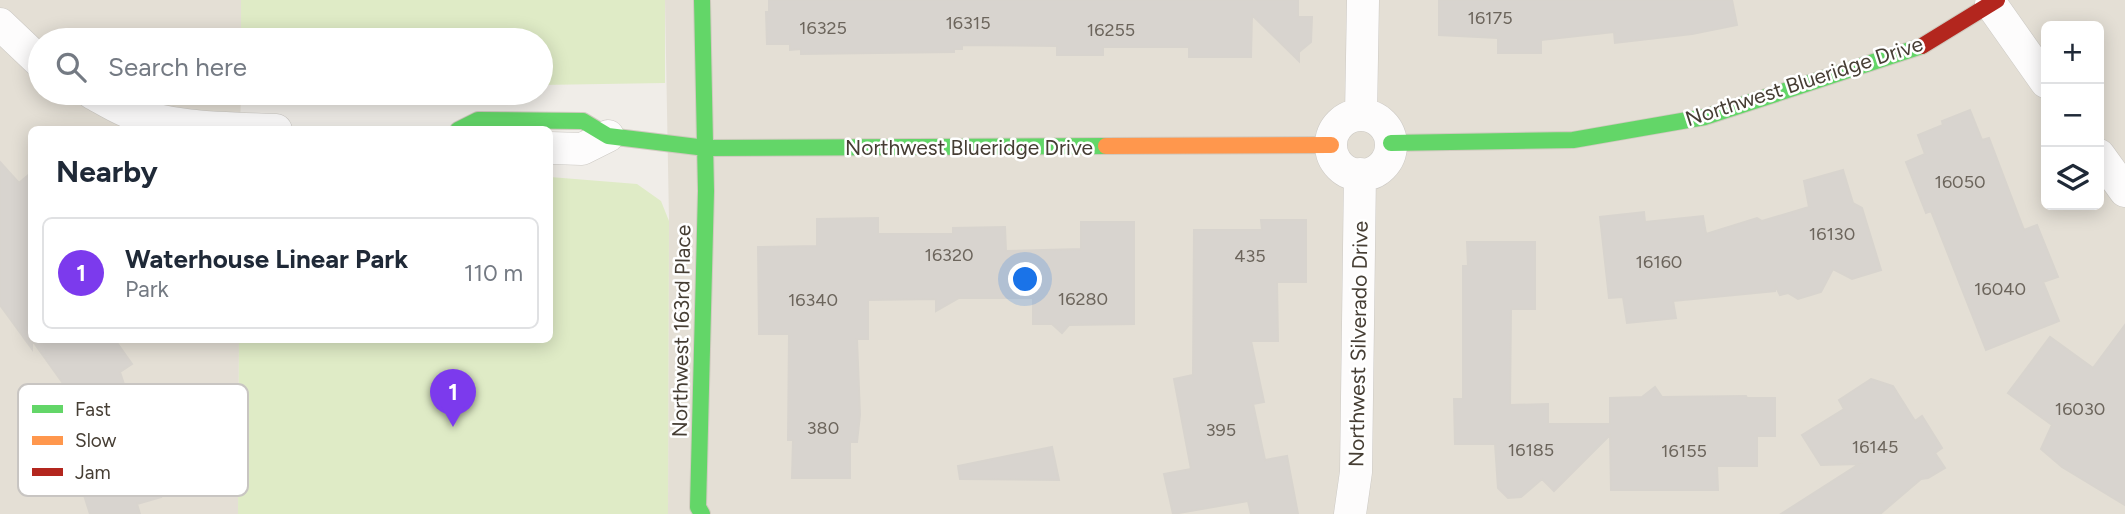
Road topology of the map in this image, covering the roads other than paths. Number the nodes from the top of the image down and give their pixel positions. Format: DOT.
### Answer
graph roads {
  1 [pos="702,0"];
  2 [pos="1363,0"];
  3 [pos="1994,2"];
  4 [pos="0,24"];
  5 [pos="28,51"];
  6 [pos="2041,74"];
  7 [pos="114,105"];
  8 [pos="1361,115"];
  9 [pos="201,126"];
  10 [pos="465,126"];
  11 [pos="608,136"];
  12 [pos="1391,143"];
  13 [pos="1331,145"];
  14 [pos="553,148"];
  15 [pos="706,148"];
  16 [pos="2104,162"];
  17 [pos="1360,174"];
  18 [pos="2125,191"];
  19 [pos="702,514"];
  20 [pos="1350,514"];
  1 -- 15 [label="street, Northwest 163rd Place"];
  2 -- 8 [label="street"];
  3 -- 6 [label="street"];
  3 -- 12 [label="street, Northwest Blueridge Drive"];
  4 -- 5 [label="street"];
  7 -- 9 [label="street"];
  8 -- 12 [label="street"];
  8 -- 13 [label="street"];
  10 -- 11 [label="street, Northwest Blueridge Drive"];
  11 -- 14 [label="street, Northwest Blueridge Drive"];
  11 -- 15 [label="street, Northwest Blueridge Drive"];
  12 -- 17 [label="street"];
  13 -- 15 [label="street, Northwest Blueridge Drive"];
  13 -- 17 [label="street"];
  15 -- 19 [label="street, Northwest 163rd Place"];
  16 -- 18 [label="street"];
  17 -- 20 [label="street, Northwest Silverado Drive"];
}
